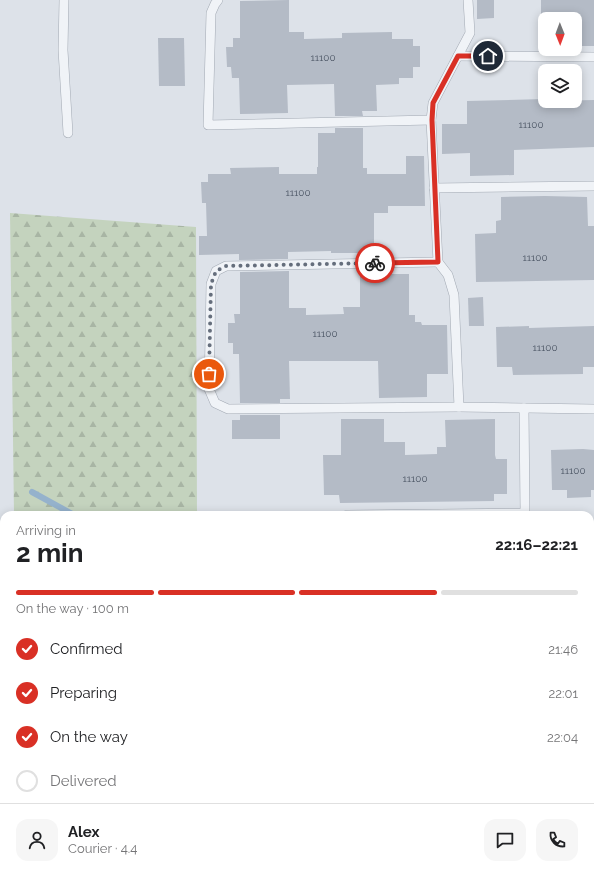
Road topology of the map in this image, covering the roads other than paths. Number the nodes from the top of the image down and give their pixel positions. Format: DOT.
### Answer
graph roads {
  1 [pos="64,0"];
  2 [pos="218,0"];
  3 [pos="468,0"];
  4 [pos="458,56"];
  5 [pos="594,57"];
  6 [pos="432,120"];
  7 [pos="68,133"];
  8 [pos="594,186"];
  9 [pos="434,188"];
  10 [pos="438,262"];
  11 [pos="459,407"];
  12 [pos="524,408"];
  13 [pos="594,409"];
  14 [pos="525,511"];
  1 -- 7 [label="lane"];
  2 -- 6 [label="lane"];
  3 -- 4 [label="lane"];
  4 -- 5 [label="lane"];
  4 -- 6 [label="lane"];
  6 -- 9 [label="lane"];
  8 -- 9 [label="lane"];
  9 -- 10 [label="lane"];
  10 -- 11 [label="lane"];
  10 -- 11 [label="lane"];
  11 -- 12 [label="lane"];
  12 -- 13 [label="lane"];
  12 -- 14 [label="lane"];
}
